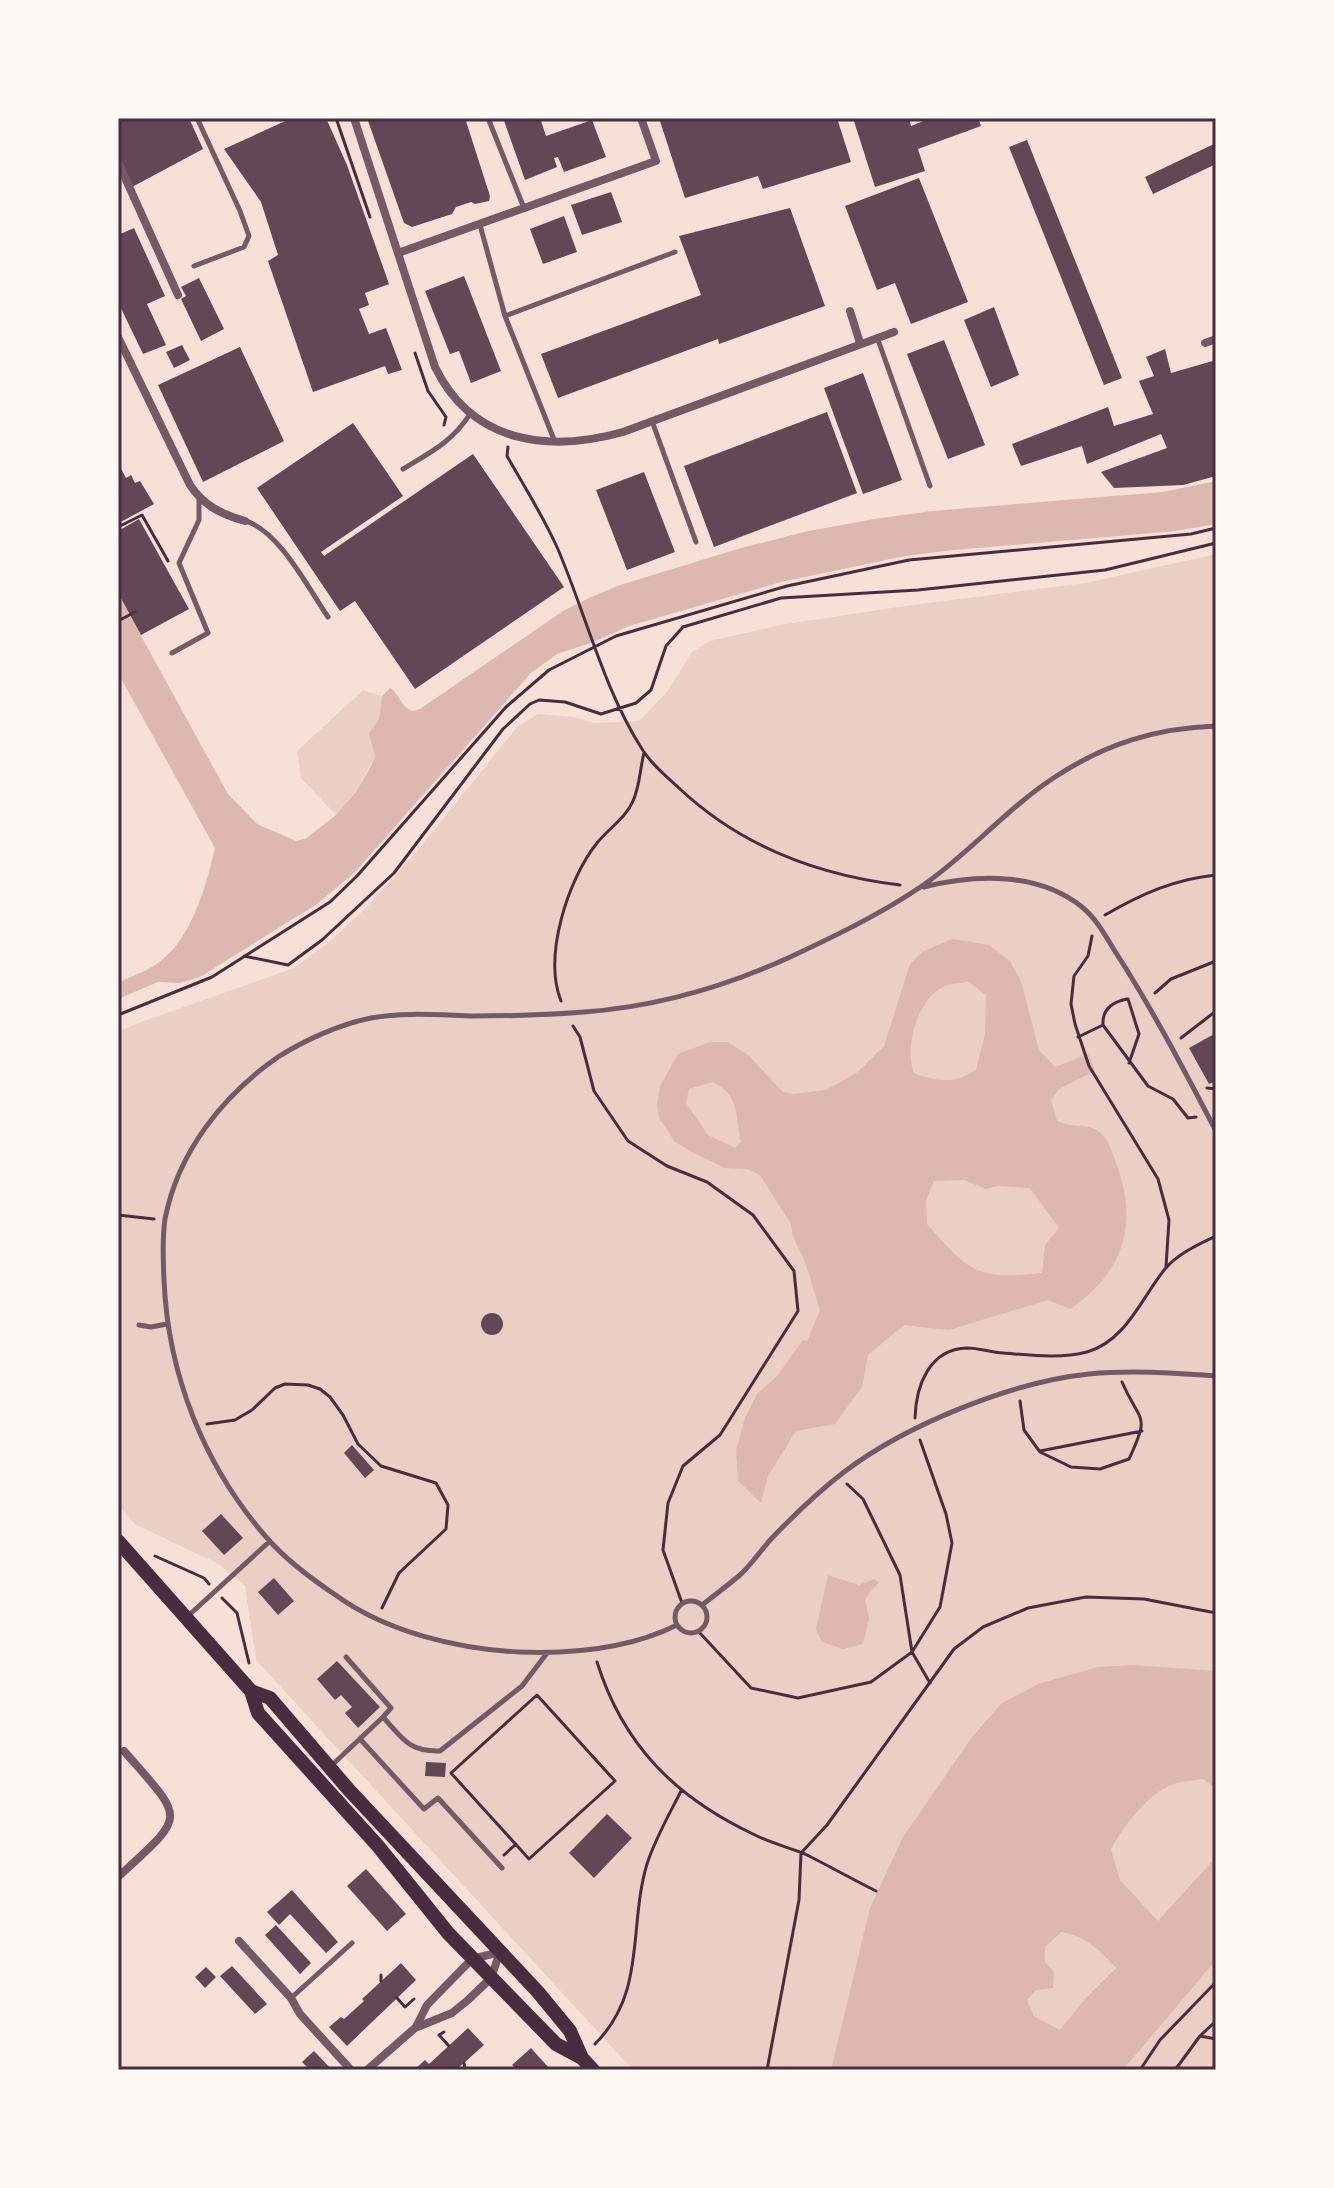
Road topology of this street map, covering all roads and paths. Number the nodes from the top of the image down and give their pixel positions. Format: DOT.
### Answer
graph roads {
  1 [pos="197,118"];
  2 [pos="354,118"];
  3 [pos="488,118"];
  4 [pos="641,118"];
  5 [pos="118,162"];
  6 [pos="524,208"];
  7 [pos="480,223"];
  8 [pos="675,252"];
  9 [pos="398,253"];
  10 [pos="194,266"];
  11 [pos="178,295"];
  12 [pos="850,311"];
  13 [pos="505,316"];
  14 [pos="894,332"];
  15 [pos="118,337"];
  16 [pos="877,337"];
  17 [pos="1216,339"];
  18 [pos="860,343"];
  19 [pos="1205,343"];
  20 [pos="470,414"];
  21 [pos="652,421"];
  22 [pos="509,434"];
  23 [pos="555,443"];
  24 [pos="403,469"];
  25 [pos="930,486"];
  26 [pos="199,500"];
  27 [pos="245,521"];
  28 [pos="118,527"];
  29 [pos="1216,528"];
  30 [pos="696,542"];
  31 [pos="1216,543"];
  32 [pos="179,563"];
  33 [pos="135,612"];
  34 [pos="328,617"];
  35 [pos="118,621"];
  36 [pos="172,653"];
  37 [pos="620,710"];
  38 [pos="1216,726"];
  39 [pos="644,753"];
  40 [pos="1216,875"];
  41 [pos="919,888"];
  42 [pos="1095,920"];
  43 [pos="244,956"];
  44 [pos="1216,961"];
  45 [pos="1146,1000"];
  46 [pos="1216,1011"];
  47 [pos="566,1013"];
  48 [pos="118,1015"];
  49 [pos="1103,1025"];
  50 [pos="1078,1037"];
  51 [pos="1181,1046"];
  52 [pos="1129,1063"];
  53 [pos="1197,1080"];
  54 [pos="1216,1089"];
  55 [pos="1207,1115"];
  56 [pos="1216,1131"];
  57 [pos="118,1215"];
  58 [pos="165,1220"];
  59 [pos="1216,1236"];
  60 [pos="1166,1267"];
  61 [pos="167,1324"];
  62 [pos="139,1325"];
  63 [pos="1117,1372"];
  64 [pos="1216,1376"];
  65 [pos="1019,1389"];
  66 [pos="195,1426"];
  67 [pos="917,1429"];
  68 [pos="1142,1431"];
  69 [pos="1040,1452"];
  70 [pos="838,1477"];
  71 [pos="118,1541"];
  72 [pos="270,1541"];
  73 [pos="682,1603"];
  74 [pos="702,1605"];
  75 [pos="1216,1613"];
  76 [pos="187,1616"];
  77 [pos="379,1619"];
  78 [pos="677,1625"];
  79 [pos="699,1632"];
  80 [pos="593,1649"];
  81 [pos="912,1652"];
  82 [pos="547,1653"];
  83 [pos="346,1657"];
  84 [pos="931,1684"];
  85 [pos="251,1691"];
  86 [pos="383,1717"];
  87 [pos="360,1739"];
  88 [pos="124,1751"];
  89 [pos="329,1768"];
  90 [pos="317,1778"];
  91 [pos="615,1781"];
  92 [pos="681,1791"];
  93 [pos="801,1853"];
  94 [pos="502,1868"];
  95 [pos="118,1877"];
  96 [pos="876,1891"];
  97 [pos="239,1941"];
  98 [pos="352,1943"];
  99 [pos="500,1952"];
  100 [pos="472,1959"];
  101 [pos="381,1975"];
  102 [pos="491,1978"];
  103 [pos="381,1981"];
  104 [pos="1216,1982"];
  105 [pos="291,1998"];
  106 [pos="1216,2021"];
  107 [pos="415,2028"];
  108 [pos="1200,2036"];
  109 [pos="1216,2039"];
  110 [pos="582,2058"];
  111 [pos="464,2063"];
  112 [pos="465,2069"];
  113 [pos="351,2070"];
  114 [pos="367,2070"];
  115 [pos="593,2070"];
  116 [pos="767,2070"];
  117 [pos="1140,2070"];
  118 [pos="1175,2070"];
  1 -- 10 [label="lane"];
  2 -- 9 [label="street"];
  3 -- 6 [label="lane"];
  4 -- 6 [label="street"];
  5 -- 11 [label="street"];
  6 -- 7 [label="street"];
  7 -- 9 [label="street"];
  7 -- 13 [label="lane"];
  8 -- 13 [label="lane"];
  9 -- 20 [label="street"];
  12 -- 18 [label="street"];
  13 -- 23 [label="lane"];
  14 -- 16 [label="street"];
  15 -- 26 [label="street"];
  16 -- 18 [label="street"];
  16 -- 25 [label="lane"];
  17 -- 19 [label="street"];
  18 -- 21 [label="street"];
  20 -- 22 [label="street"];
  20 -- 24 [label="lane"];
  21 -- 23 [label="street"];
  21 -- 30 [label="lane"];
  22 -- 23 [label="street"];
  22 -- 37 [label="path"];
  26 -- 27 [label="street"];
  26 -- 32 [label="lane"];
  27 -- 34 [label="lane"];
  28 -- 32 [label="path"];
  29 -- 43 [label="path"];
  31 -- 37 [label="path"];
  32 -- 36 [label="lane"];
  33 -- 35 [label="path"];
  37 -- 39 [label="path"];
  37 -- 43 [label="path"];
  38 -- 41 [label="lane"];
  39 -- 41 [label="path"];
  39 -- 47 [label="path"];
  40 -- 42 [label="path"];
  41 -- 42 [label="lane"];
  41 -- 47 [label="lane"];
  42 -- 45 [label="lane"];
  42 -- 50 [label="path"];
  43 -- 48 [label="path"];
  44 -- 45 [label="path"];
  45 -- 55 [label="lane"];
  46 -- 51 [label="path"];
  47 -- 58 [label="lane"];
  47 -- 73 [label="path"];
  49 -- 50 [label="path"];
  49 -- 52 [label="path"];
  49 -- 52 [label="path"];
  50 -- 60 [label="path"];
  52 -- 55 [label="path"];
  53 -- 54 [label="path"];
  55 -- 56 [label="lane"];
  57 -- 58 [label="path"];
  58 -- 61 [label="lane"];
  59 -- 60 [label="path"];
  60 -- 67 [label="path"];
  61 -- 62 [label="lane"];
  61 -- 66 [label="lane"];
  63 -- 64 [label="lane"];
  63 -- 65 [label="lane"];
  63 -- 68 [label="path"];
  65 -- 67 [label="lane"];
  65 -- 69 [label="path"];
  66 -- 72 [label="lane"];
  66 -- 77 [label="path"];
  67 -- 70 [label="lane"];
  67 -- 81 [label="path"];
  68 -- 69 [label="path"];
  68 -- 69 [label="path"];
  70 -- 74 [label="lane"];
  70 -- 81 [label="path"];
  71 -- 76 [label="main road"];
  72 -- 76 [label="lane"];
  72 -- 77 [label="lane"];
  73 -- 74 [label="lane"];
  73 -- 78 [label="lane"];
  74 -- 79 [label="lane"];
  75 -- 84 [label="path"];
  76 -- 85 [label="main road"];
  77 -- 82 [label="lane"];
  78 -- 79 [label="lane"];
  78 -- 80 [label="lane"];
  79 -- 81 [label="path"];
  80 -- 82 [label="lane"];
  80 -- 92 [label="path"];
  81 -- 84 [label="path"];
  82 -- 86 [label="lane"];
  83 -- 86 [label="lane"];
  84 -- 93 [label="path"];
  85 -- 89 [label="main road"];
  85 -- 90 [label="main road"];
  86 -- 87 [label="lane"];
  87 -- 89 [label="lane"];
  87 -- 94 [label="lane"];
  88 -- 95 [label="street"];
  89 -- 90 [label="lane"];
  89 -- 99 [label="main road"];
  90 -- 100 [label="main road"];
  91 -- 91 [label="path"];
  92 -- 93 [label="path"];
  92 -- 110 [label="path"];
  93 -- 96 [label="path"];
  93 -- 116 [label="path"];
  97 -- 105 [label="street"];
  98 -- 105 [label="lane"];
  99 -- 100 [label="street"];
  99 -- 102 [label="street"];
  99 -- 110 [label="main road"];
  100 -- 102 [label="main road"];
  100 -- 107 [label="street"];
  101 -- 103 [label="path"];
  102 -- 107 [label="street"];
  102 -- 110 [label="main road"];
  104 -- 117 [label="path"];
  105 -- 113 [label="street"];
  106 -- 108 [label="path"];
  107 -- 114 [label="street"];
  108 -- 109 [label="path"];
  108 -- 118 [label="path"];
  110 -- 115 [label="main road"];
  111 -- 112 [label="path"];
}
